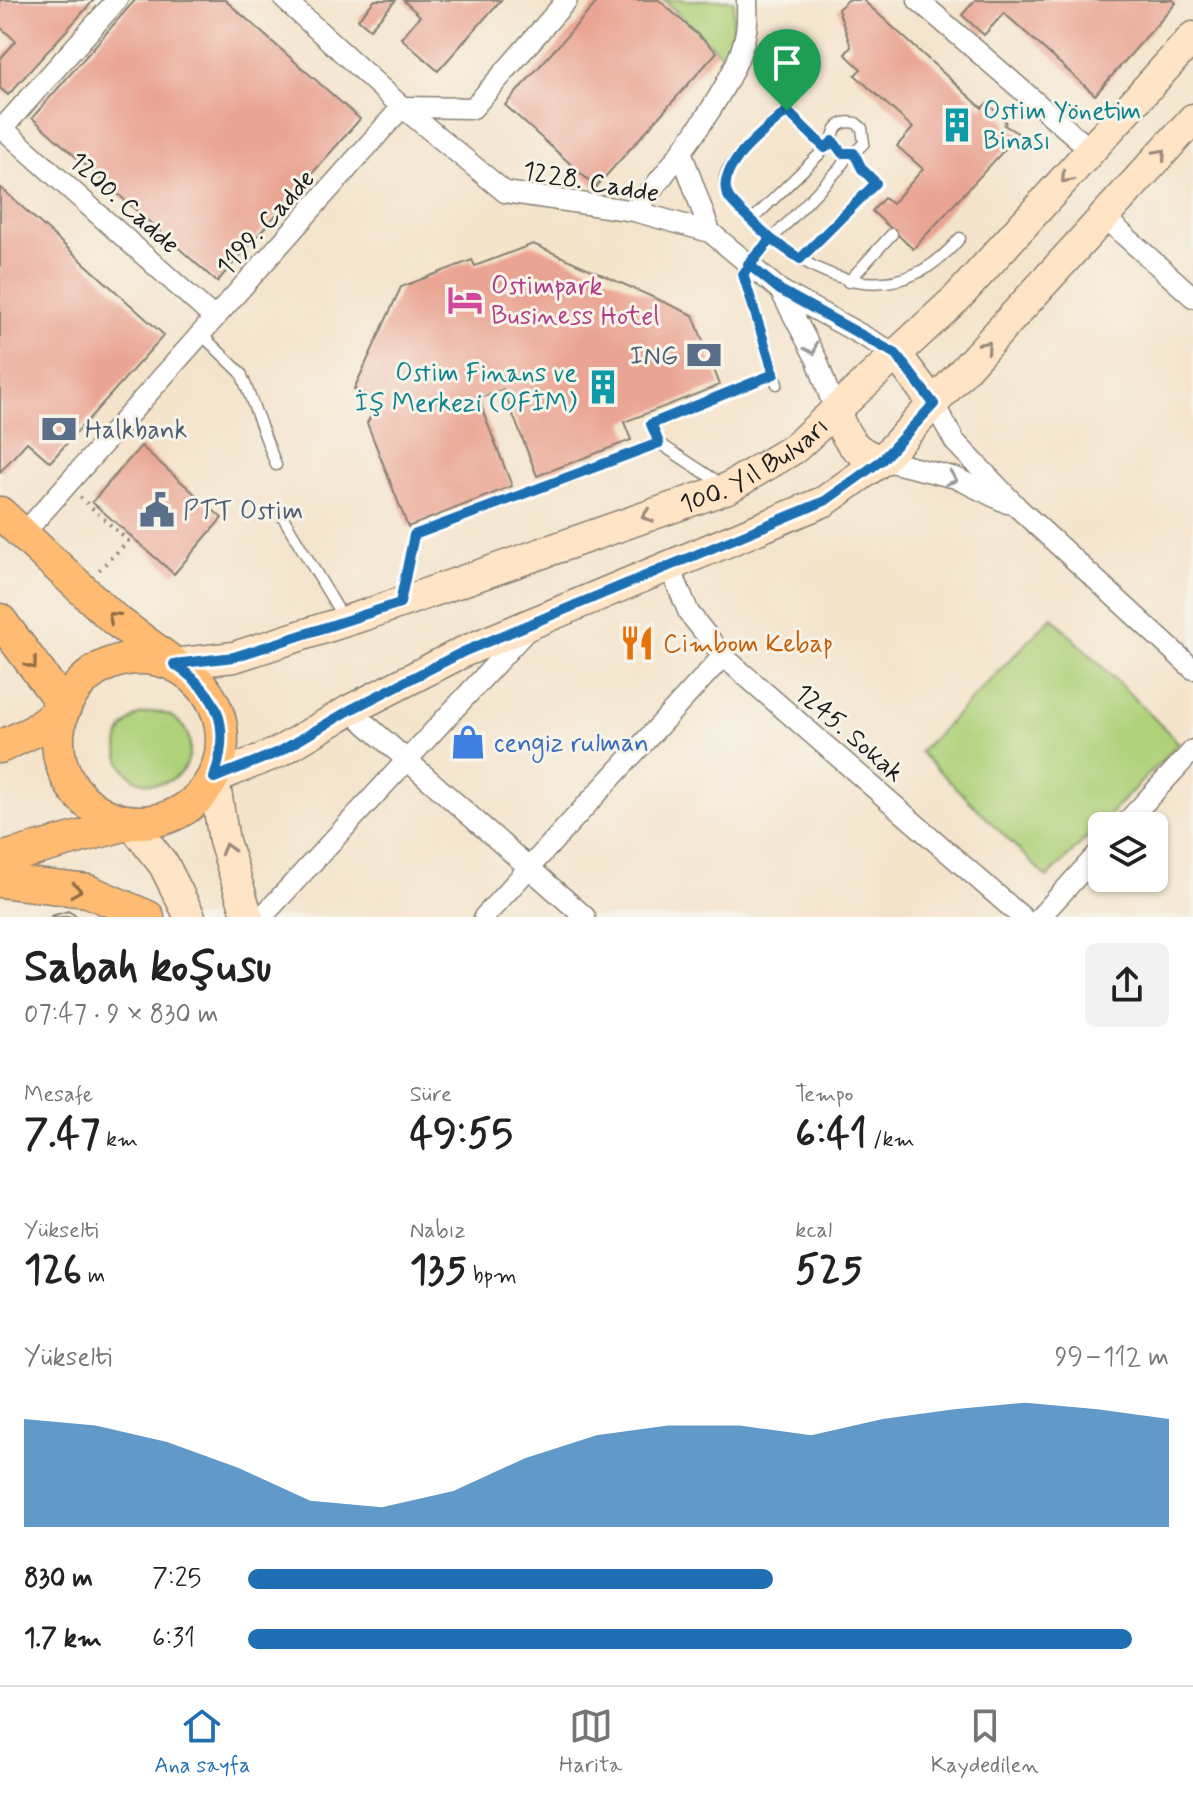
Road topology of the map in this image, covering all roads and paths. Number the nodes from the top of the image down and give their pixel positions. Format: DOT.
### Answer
graph roads {
  1 [pos="117,0"];
  2 [pos="285,0"];
  3 [pos="567,0"];
  4 [pos="747,0"];
  5 [pos="918,0"];
  6 [pos="1193,37"];
  7 [pos="402,107"];
  8 [pos="1193,119"];
  9 [pos="1,128"];
  10 [pos="829,145"];
  11 [pos="1091,150"];
  12 [pos="682,154"];
  13 [pos="852,154"];
  14 [pos="634,211"];
  15 [pos="1104,217"];
  16 [pos="752,220"];
  17 [pos="710,232"];
  18 [pos="892,234"];
  19 [pos="960,238"];
  20 [pos="771,239"];
  21 [pos="800,259"];
  22 [pos="748,264"];
  23 [pos="848,282"];
  24 [pos="780,290"];
  25 [pos="1193,297"];
  26 [pos="207,326"];
  27 [pos="896,354"];
  28 [pos="776,379"];
  29 [pos="934,404"];
  30 [pos="835,411"];
  31 [pos="659,443"];
  32 [pos="882,460"];
  33 [pos="276,465"];
  34 [pos="66,485"];
  35 [pos="728,488"];
  36 [pos="1018,508"];
  37 [pos="284,519"];
  38 [pos="12,523"];
  39 [pos="669,566"];
  40 [pos="81,588"];
  41 [pos="400,603"];
  42 [pos="0,620"];
  43 [pos="345,621"];
  44 [pos="533,623"];
  45 [pos="723,656"];
  46 [pos="174,664"];
  47 [pos="1193,669"];
  48 [pos="65,707"];
  49 [pos="350,710"];
  50 [pos="0,747"];
  51 [pos="1193,750"];
  52 [pos="407,759"];
  53 [pos="214,778"];
  54 [pos="1136,812"];
  55 [pos="131,823"];
  56 [pos="0,859"];
  57 [pos="1088,864"];
  58 [pos="530,868"];
  59 [pos="0,881"];
  60 [pos="148,917"];
  61 [pos="190,917"];
  62 [pos="248,917"];
  63 [pos="262,917"];
  64 [pos="484,917"];
  65 [pos="585,917"];
  66 [pos="1022,917"];
  67 [pos="1040,917"];
  1 -- 9 [label="street"];
  2 -- 7 [label="street, 1228. Cadde"];
  3 -- 7 [label="street"];
  4 -- 12 [label="street"];
  5 -- 11 [label="street"];
  6 -- 11 [label="main road, 100. Yıl Bulvarı"];
  7 -- 14 [label="street, 1228. Cadde"];
  7 -- 26 [label="street, 1199. Cadde"];
  15 -- 8 [label="main road, one-way"];
  9 -- 26 [label="street, 1200. Cadde"];
  10 -- 13 [label="lane"];
  10 -- 13 [label="lane"];
  10 -- 16 [label="lane"];
  10 -- 16 [label="lane"];
  11 -- 27 [label="main road, 100. Yıl Bulvarı, one-way"];
  12 -- 14 [label="street"];
  12 -- 17 [label="street"];
  13 -- 20 [label="lane"];
  13 -- 21 [label="lane"];
  14 -- 17 [label="street, 1228. Cadde"];
  15 -- 25 [label="street"];
  29 -- 15 [label="main road, one-way"];
  16 -- 20 [label="lane"];
  17 -- 22 [label="street, 1228. Cadde"];
  18 -- 23 [label="lane"];
  19 -- 23 [label="lane"];
  20 -- 21 [label="lane"];
  20 -- 22 [label="lane"];
  21 -- 23 [label="lane"];
  22 -- 24 [label="street, 1228. Cadde"];
  22 -- 28 [label="lane"];
  24 -- 27 [label="street, 1228. Cadde"];
  24 -- 30 [label="street, 1228. Cadde, one-way"];
  26 -- 33 [label="lane"];
  26 -- 34 [label="street, 1199. Cadde"];
  27 -- 29 [label="main road"];
  27 -- 30 [label="main road, 100. Yıl Bulvarı"];
  28 -- 31 [label="path"];
  29 -- 32 [label="main road"];
  29 -- 36 [label="street"];
  30 -- 32 [label="main road"];
  30 -- 35 [label="main road, 100. Yıl Bulvarı"];
  31 -- 35 [label="lane"];
  31 -- 41 [label="lane"];
  32 -- 36 [label="street, one-way"];
  32 -- 39 [label="main road"];
  34 -- 38 [label="street, 1199. Cadde"];
  34 -- 40 [label="path"];
  35 -- 41 [label="main road, 100. Yıl Bulvarı, one-way"];
  36 -- 47 [label="street"];
  37 -- 43 [label="lane"];
  38 -- 40 [label="main road"];
  39 -- 44 [label="main road"];
  39 -- 45 [label="street, 1245. Sokak"];
  46 -- 40 [label="main road, one-way"];
  41 -- 43 [label="main road, 100. Yıl Bulvarı"];
  42 -- 48 [label="main road, one-way"];
  43 -- 46 [label="main road, 100. Yıl Bulvarı"];
  44 -- 49 [label="main road"];
  44 -- 52 [label="street"];
  45 -- 58 [label="street"];
  45 -- 66 [label="street, 1245. Sokak"];
  46 -- 48 [label="main road"];
  46 -- 53 [label="main road"];
  48 -- 50 [label="main road"];
  48 -- 55 [label="main road"];
  49 -- 52 [label="street"];
  49 -- 53 [label="main road"];
  51 -- 54 [label="street"];
  52 -- 58 [label="street"];
  52 -- 63 [label="street"];
  53 -- 55 [label="main road"];
  62 -- 53 [label="main road, one-way"];
  55 -- 56 [label="main road"];
  55 -- 61 [label="main road"];
  57 -- 67 [label="street"];
  58 -- 64 [label="street"];
  58 -- 65 [label="street"];
  59 -- 60 [label="main road, one-way"];
}
